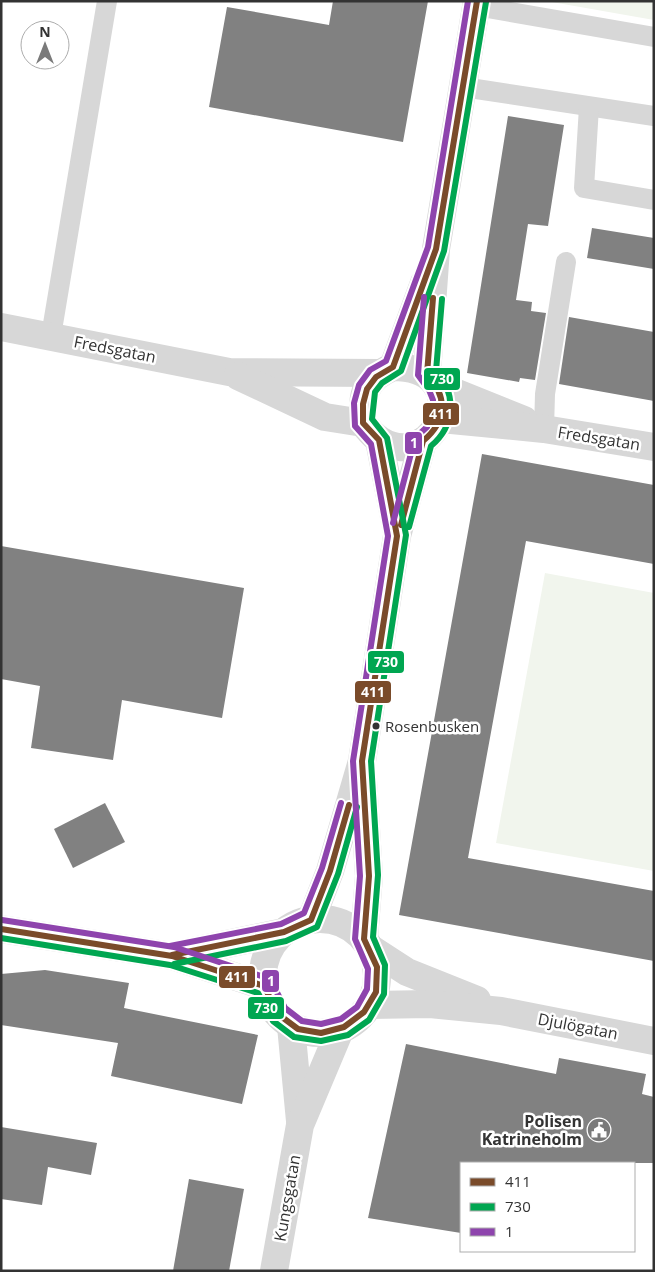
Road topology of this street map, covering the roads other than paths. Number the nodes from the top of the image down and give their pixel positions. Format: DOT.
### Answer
graph roads {
  1 [pos="107,1"];
  2 [pos="477,4"];
  3 [pos="654,36"];
  4 [pos="463,87"];
  5 [pos="589,107"];
  6 [pos="654,116"];
  7 [pos="654,200"];
  8 [pos="436,249"];
  9 [pos="566,262"];
  10 [pos="1,327"];
  11 [pos="51,336"];
  12 [pos="386,370"];
  13 [pos="229,372"];
  14 [pos="432,380"];
  15 [pos="441,419"];
  16 [pos="544,429"];
  17 [pos="371,432"];
  18 [pos="423,441"];
  19 [pos="654,447"];
  20 [pos="398,536"];
  21 [pos="362,761"];
  22 [pos="311,920"];
  23 [pos="1,930"];
  24 [pos="284,932"];
  25 [pos="367,943"];
  26 [pos="172,956"];
  27 [pos="264,986"];
  28 [pos="370,1005"];
  29 [pos="501,1011"];
  30 [pos="291,1026"];
  31 [pos="340,1030"];
  32 [pos="654,1041"];
  33 [pos="300,1125"];
  34 [pos="274,1271"];
  1 -- 11 [label="lane"];
  2 -- 3 [label="lane"];
  2 -- 4 [label="street"];
  4 -- 5 [label="lane"];
  4 -- 8 [label="street"];
  5 -- 6 [label="lane"];
  5 -- 7 [label="lane"];
  8 -- 12 [label="street"];
  8 -- 14 [label="street"];
  9 -- 16 [label="lane"];
  10 -- 11 [label="street, Fredsgatan"];
  11 -- 13 [label="street, Fredsgatan"];
  12 -- 13 [label="street, Fredsgatan"];
  12 -- 14 [label="street"];
  12 -- 17 [label="street"];
  13 -- 17 [label="street, Fredsgatan"];
  14 -- 15 [label="street"];
  14 -- 16 [label="street, Fredsgatan"];
  15 -- 16 [label="street, Fredsgatan"];
  15 -- 18 [label="street"];
  16 -- 19 [label="street, Fredsgatan"];
  17 -- 18 [label="street"];
  17 -- 20 [label="street"];
  18 -- 20 [label="street"];
  20 -- 21 [label="street"];
  21 -- 22 [label="street"];
  21 -- 25 [label="street"];
  22 -- 24 [label="street"];
  22 -- 25 [label="street"];
  23 -- 26 [label="street"];
  24 -- 26 [label="street"];
  24 -- 27 [label="street"];
  25 -- 28 [label="street"];
  25 -- 29 [label="street, Djulögatan"];
  26 -- 27 [label="street"];
  27 -- 30 [label="street"];
  28 -- 29 [label="street, Djulögatan"];
  28 -- 31 [label="street"];
  29 -- 32 [label="street, Djulögatan"];
  30 -- 31 [label="street"];
  30 -- 33 [label="street, Kungsgatan"];
  31 -- 33 [label="street, Kungsgatan"];
  33 -- 34 [label="street, Kungsgatan"];
}
